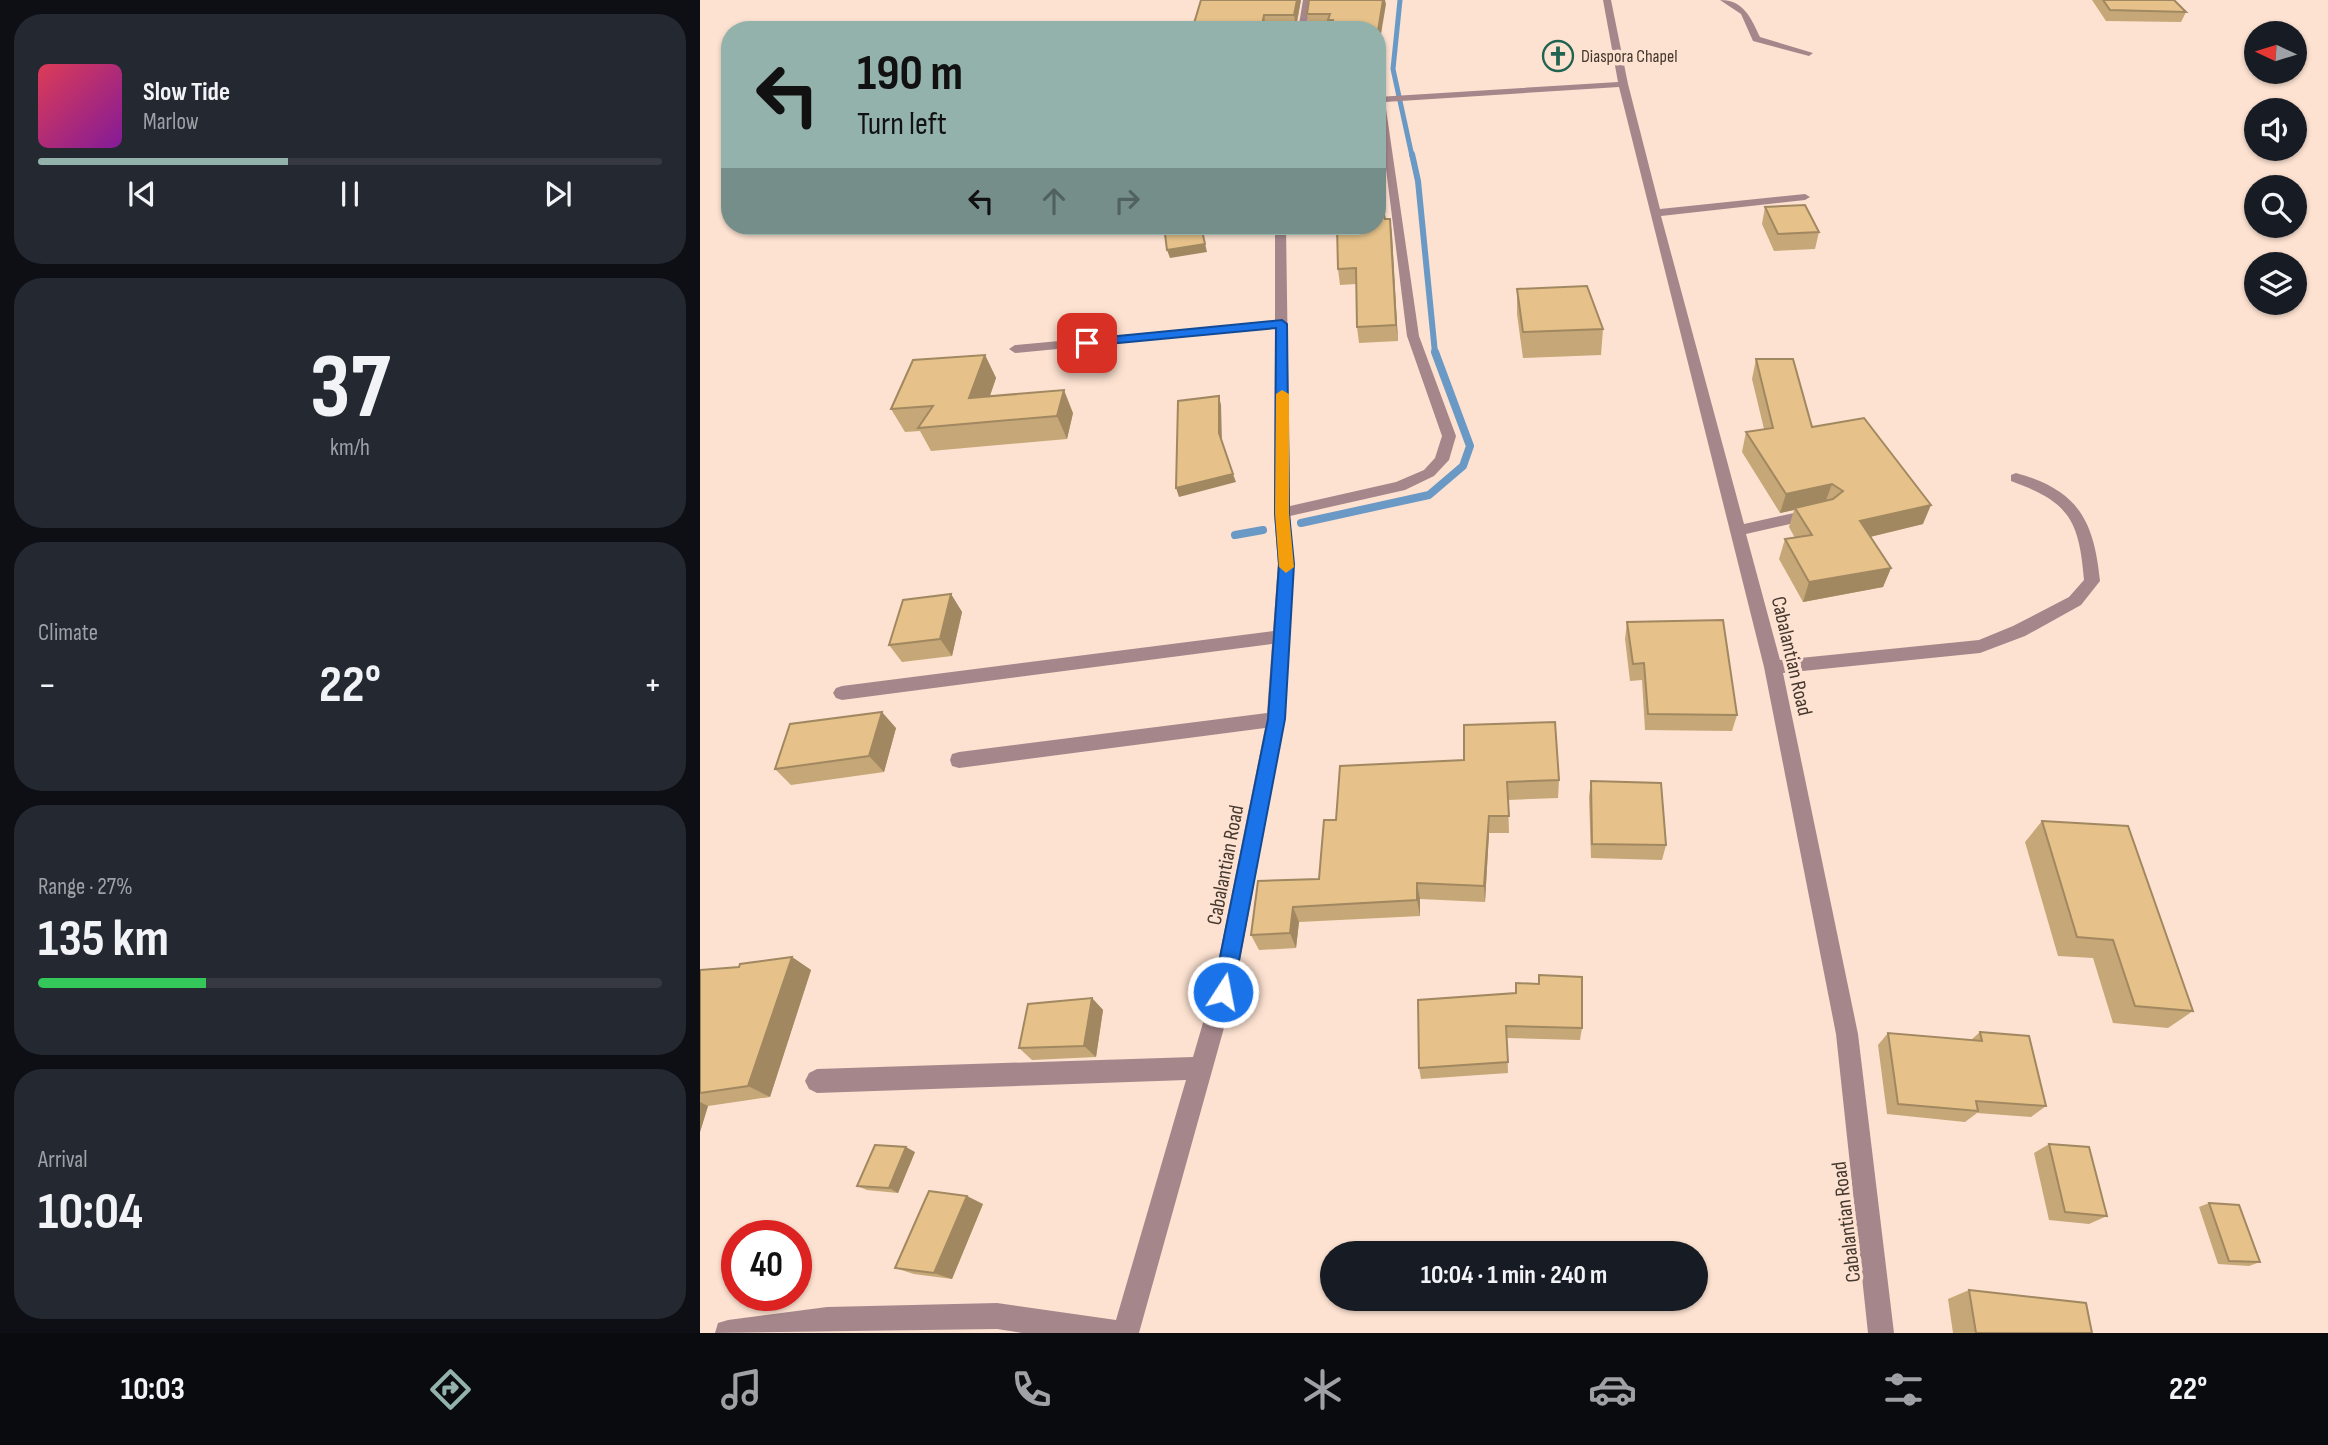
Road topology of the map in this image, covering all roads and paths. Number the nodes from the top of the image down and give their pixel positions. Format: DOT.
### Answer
graph roads {
  1 [pos="1307,0"];
  2 [pos="1607,0"];
  3 [pos="1724,0"];
  4 [pos="1304,21"];
  5 [pos="1809,53"];
  6 [pos="1623,84"];
  7 [pos="1386,100"];
  8 [pos="1386,124"];
  9 [pos="1805,197"];
  10 [pos="1655,213"];
  11 [pos="1281,235"];
  12 [pos="1282,324"];
  13 [pos="1015,349"];
  14 [pos="2016,478"];
  15 [pos="1826,511"];
  16 [pos="1282,513"];
  17 [pos="1736,531"];
  18 [pos="1283,636"];
  19 [pos="1773,667"];
  20 [pos="842,693"];
  21 [pos="1276,719"];
  22 [pos="959,760"];
  23 [pos="1203,1068"];
  24 [pos="817,1081"];
  25 [pos="728,1333"];
  26 [pos="1115,1333"];
  27 [pos="1126,1333"];
  28 [pos="1881,1333"];
  1 -- 4 [label="street"];
  2 -- 6 [label="street, Cabalantian Road"];
  3 -- 5 [label="street"];
  6 -- 7 [label="street"];
  6 -- 10 [label="street, Cabalantian Road"];
  8 -- 16 [label="street"];
  9 -- 10 [label="street"];
  10 -- 17 [label="street, Cabalantian Road"];
  11 -- 12 [label="street, Cabalantian Road"];
  12 -- 13 [label="street"];
  12 -- 16 [label="street, Cabalantian Road"];
  14 -- 19 [label="street"];
  15 -- 17 [label="street"];
  16 -- 18 [label="street, Cabalantian Road"];
  17 -- 19 [label="street, Cabalantian Road"];
  18 -- 20 [label="street"];
  18 -- 21 [label="street, Cabalantian Road"];
  19 -- 28 [label="street, Cabalantian Road"];
  21 -- 22 [label="street"];
  21 -- 23 [label="street, Cabalantian Road"];
  23 -- 24 [label="street"];
  23 -- 27 [label="street, Cabalantian Road"];
  25 -- 26 [label="street"];
}
